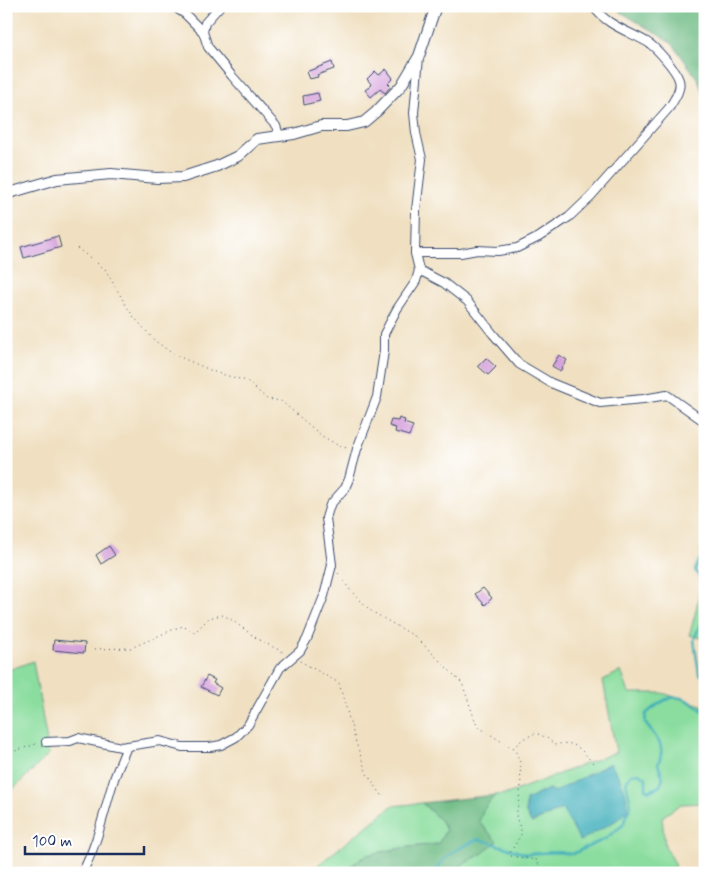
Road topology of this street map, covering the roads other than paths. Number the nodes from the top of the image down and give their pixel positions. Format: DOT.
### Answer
graph roads {
  1 [pos="173,6"];
  2 [pos="220,6"];
  3 [pos="436,6"];
  4 [pos="593,6"];
  5 [pos="203,32"];
  6 [pos="419,56"];
  7 [pos="280,135"];
  8 [pos="6,194"];
  9 [pos="415,253"];
  10 [pos="418,270"];
  11 [pos="705,422"];
  12 [pos="46,742"];
  13 [pos="127,746"];
  14 [pos="82,873"];
  1 -- 5 [label="street"];
  2 -- 5 [label="street"];
  3 -- 6 [label="street"];
  4 -- 9 [label="street"];
  5 -- 7 [label="street"];
  6 -- 7 [label="street"];
  6 -- 9 [label="street"];
  7 -- 8 [label="street"];
  9 -- 10 [label="street"];
  10 -- 11 [label="street"];
  10 -- 13 [label="street"];
  12 -- 13 [label="street"];
  13 -- 14 [label="street"];
}
